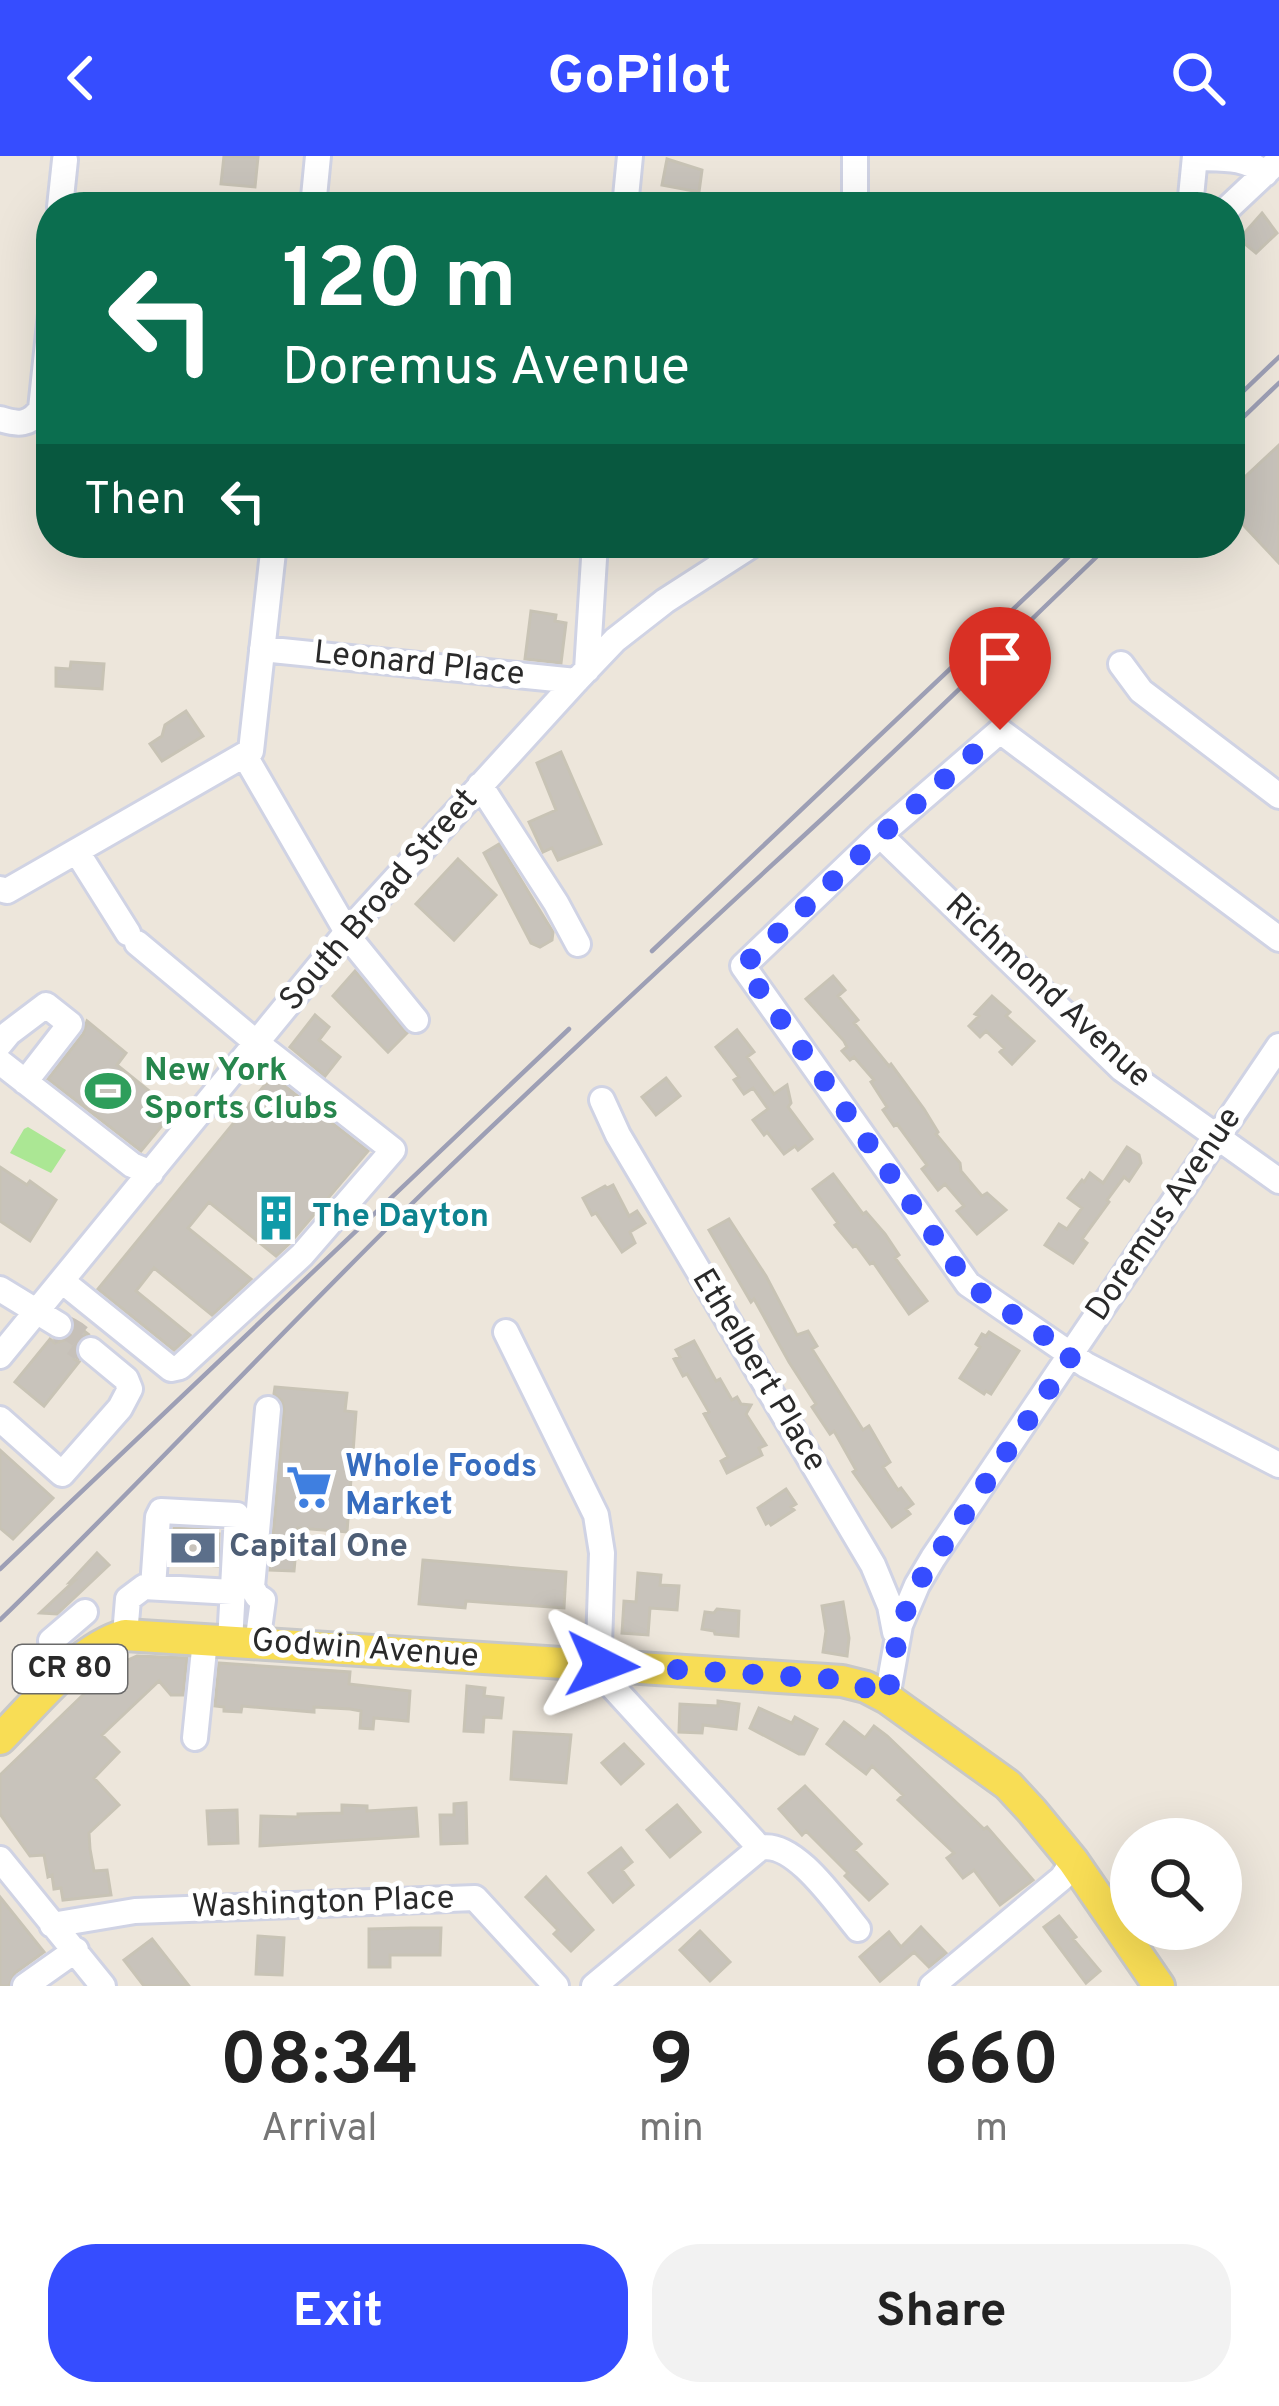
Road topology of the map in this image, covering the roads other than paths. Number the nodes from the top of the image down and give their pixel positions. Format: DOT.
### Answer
graph roads {
  1 [pos="318,156"];
  2 [pos="630,156"];
  3 [pos="855,156"];
  4 [pos="1195,157"];
  5 [pos="64,160"];
  6 [pos="1272,167"];
  7 [pos="62,192"];
  8 [pos="314,192"];
  9 [pos="626,192"];
  10 [pos="855,192"];
  11 [pos="1192,192"];
  12 [pos="1245,192"];
  13 [pos="36,416"];
  14 [pos="0,419"];
  15 [pos="272,558"];
  16 [pos="594,558"];
  17 [pos="732,558"];
  18 [pos="262,649"];
  19 [pos="1121,664"];
  20 [pos="582,675"];
  21 [pos="245,756"];
  22 [pos="480,785"];
  23 [pos="1279,796"];
  24 [pos="880,836"];
  25 [pos="77,852"];
  26 [pos="0,889"];
  27 [pos="345,934"];
  28 [pos="1279,938"];
  29 [pos="578,944"];
  30 [pos="416,1021"];
  31 [pos="0,1044"];
  32 [pos="258,1044"];
  33 [pos="1279,1046"];
  34 [pos="0,1062"];
  35 [pos="26,1082"];
  36 [pos="602,1100"];
  37 [pos="1218,1136"];
  38 [pos="151,1173"];
  39 [pos="1279,1181"];
  40 [pos="62,1281"];
  41 [pos="0,1289"];
  42 [pos="36,1311"];
  43 [pos="59,1324"];
  44 [pos="506,1332"];
  45 [pos="91,1350"];
  46 [pos="1072,1355"];
  47 [pos="0,1357"];
  48 [pos="268,1408"];
  49 [pos="0,1419"];
  50 [pos="1279,1466"];
  51 [pos="153,1587"];
  52 [pos="232,1592"];
  53 [pos="85,1612"];
  54 [pos="125,1635"];
  55 [pos="51,1641"];
  56 [pos="231,1642"];
  57 [pos="896,1648"];
  58 [pos="602,1665"];
  59 [pos="887,1698"];
  60 [pos="195,1738"];
  61 [pos="0,1739"];
  62 [pos="760,1848"];
  63 [pos="0,1859"];
  64 [pos="1073,1861"];
  65 [pos="52,1925"];
  66 [pos="858,1929"];
  67 [pos="76,1950"];
  68 [pos="25,1986"];
  69 [pos="103,1986"];
  70 [pos="556,1986"];
  71 [pos="594,1986"];
  72 [pos="932,1986"];
  73 [pos="1159,1986"];
  1 -- 8 [label="street"];
  2 -- 9 [label="street"];
  3 -- 10 [label="street"];
  4 -- 6 [label="street"];
  4 -- 11 [label="street"];
  5 -- 7 [label="street"];
  6 -- 12 [label="street"];
  13 -- 14 [label="street"];
  15 -- 18 [label="street"];
  16 -- 20 [label="street"];
  17 -- 20 [label="street, South Broad Street"];
  18 -- 20 [label="street, Leonard Place"];
  18 -- 21 [label="street"];
  19 -- 23 [label="street"];
  20 -- 22 [label="street, South Broad Street"];
  21 -- 25 [label="street"];
  21 -- 27 [label="street"];
  22 -- 27 [label="street, South Broad Street"];
  22 -- 29 [label="street"];
  24 -- 28 [label="street"];
  24 -- 37 [label="street, Richmond Avenue"];
  24 -- 46 [label="street"];
  25 -- 26 [label="street"];
  25 -- 32 [label="street"];
  27 -- 30 [label="street"];
  27 -- 32 [label="street, South Broad Street"];
  31 -- 35 [label="street"];
  32 -- 38 [label="street, South Broad Street"];
  32 -- 40 [label="street"];
  33 -- 37 [label="street, Doremus Avenue"];
  34 -- 35 [label="street"];
  35 -- 38 [label="street"];
  36 -- 57 [label="street, Ethelbert Place"];
  37 -- 39 [label="street, Richmond Avenue"];
  37 -- 46 [label="street, Doremus Avenue"];
  38 -- 40 [label="street, South Broad Street"];
  40 -- 42 [label="street, South Broad Street"];
  41 -- 42 [label="street"];
  42 -- 43 [label="street"];
  42 -- 47 [label="street, South Broad Street"];
  44 -- 58 [label="street"];
  45 -- 49 [label="street"];
  46 -- 50 [label="street"];
  46 -- 57 [label="street, Doremus Avenue"];
  48 -- 56 [label="street"];
  51 -- 52 [label="street"];
  51 -- 52 [label="street"];
  51 -- 54 [label="street"];
  52 -- 56 [label="street"];
  53 -- 55 [label="street"];
  54 -- 56 [label="main road, Godwin Avenue / CR 80"];
  54 -- 61 [label="main road, CR 80"];
  56 -- 58 [label="main road, Godwin Avenue / CR 80"];
  56 -- 60 [label="street"];
  57 -- 59 [label="street, Doremus Avenue"];
  58 -- 59 [label="main road, Godwin Avenue / CR 80"];
  58 -- 62 [label="street"];
  59 -- 64 [label="main road, Godwin Avenue / CR 80"];
  62 -- 66 [label="street"];
  62 -- 71 [label="street"];
  63 -- 65 [label="street"];
  64 -- 72 [label="street"];
  64 -- 73 [label="main road, Godwin Avenue / CR 80"];
  65 -- 67 [label="street"];
  65 -- 70 [label="street, Washington Place"];
  67 -- 68 [label="street"];
  67 -- 69 [label="street"];
}
